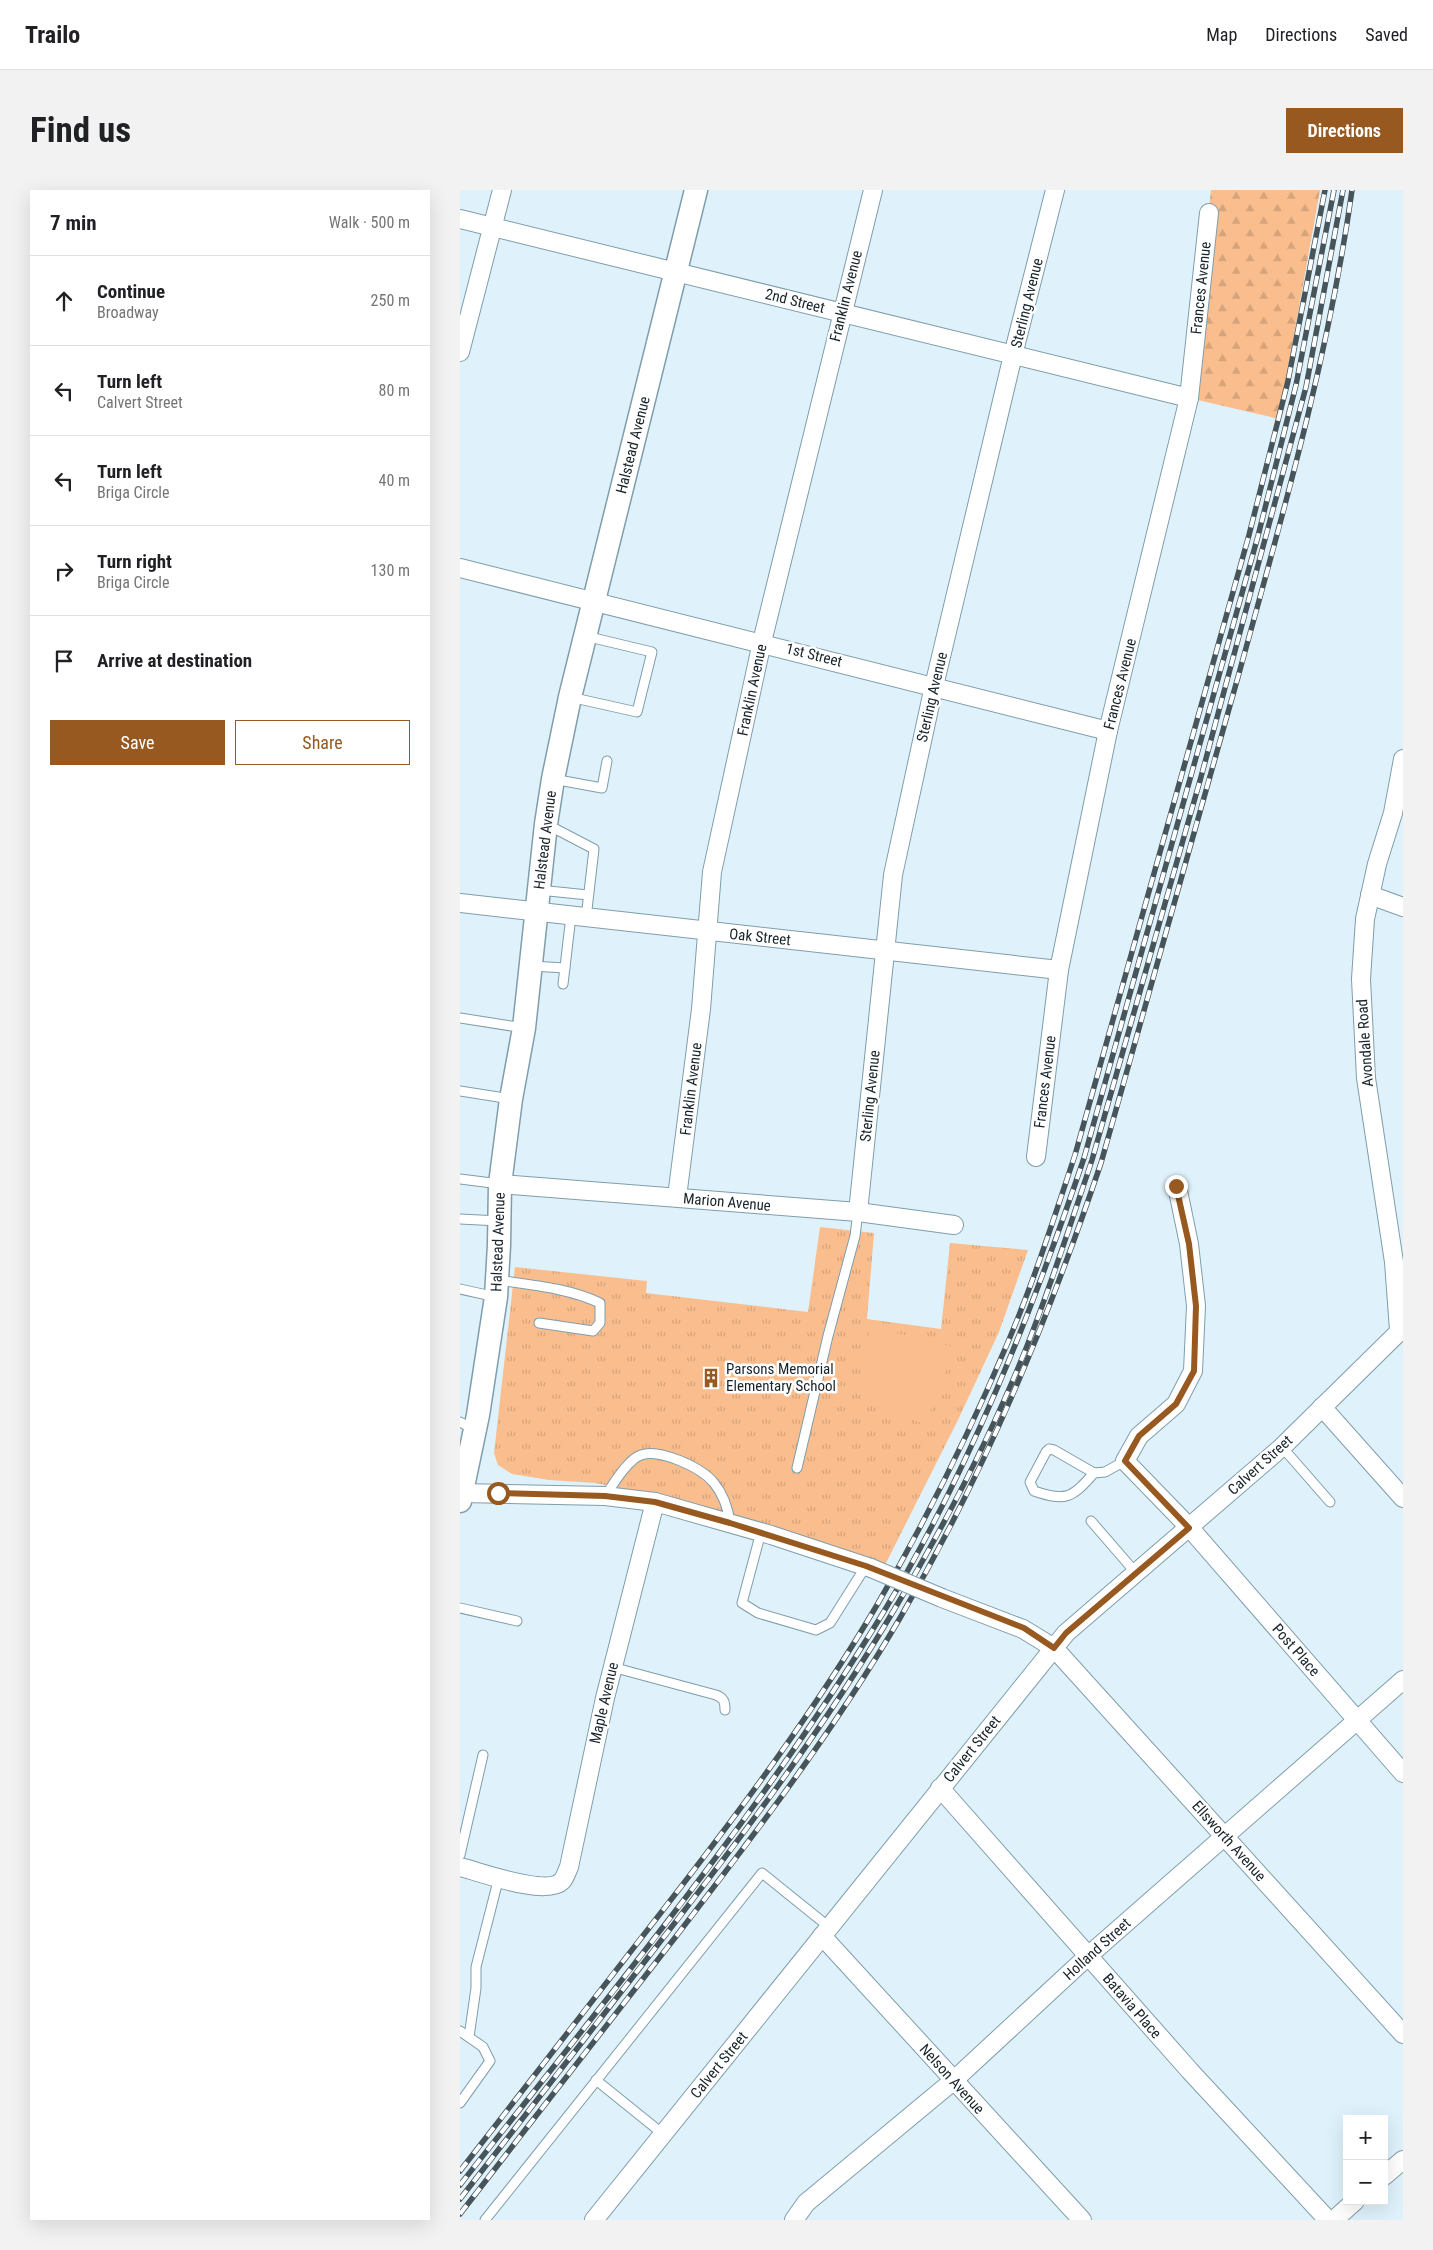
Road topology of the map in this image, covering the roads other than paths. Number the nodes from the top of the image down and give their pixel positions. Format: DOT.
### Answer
graph roads {
  1 [pos="502,190"];
  2 [pos="696,190"];
  3 [pos="873,190"];
  4 [pos="1056,190"];
  5 [pos="1209,213"];
  6 [pos="460,219"];
  7 [pos="493,227"];
  8 [pos="675,272"];
  9 [pos="842,313"];
  10 [pos="460,352"];
  11 [pos="1013,355"];
  12 [pos="1189,398"];
  13 [pos="460,568"];
  14 [pos="595,601"];
  15 [pos="586,636"];
  16 [pos="762,642"];
  17 [pos="934,686"];
  18 [pos="570,697"];
  19 [pos="1108,731"];
  20 [pos="1403,759"];
  21 [pos="607,761"];
  22 [pos="553,778"];
  23 [pos="546,824"];
  24 [pos="1370,895"];
  25 [pos="588,896"];
  26 [pos="538,900"];
  27 [pos="460,903"];
  28 [pos="1403,907"];
  29 [pos="579,917"];
  30 [pos="707,931"];
  31 [pos="885,950"];
  32 [pos="531,966"];
  33 [pos="565,968"];
  34 [pos="1059,970"];
  35 [pos="563,984"];
  36 [pos="460,1018"];
  37 [pos="524,1028"];
  38 [pos="460,1091"];
  39 [pos="511,1099"];
  40 [pos="1036,1157"];
  41 [pos="460,1179"];
  42 [pos="500,1184"];
  43 [pos="1176,1186"];
  44 [pos="677,1198"];
  45 [pos="858,1212"];
  46 [pos="460,1219"];
  47 [pos="499,1222"];
  48 [pos="954,1225"];
  49 [pos="496,1288"];
  50 [pos="460,1289"];
  51 [pos="539,1323"];
  52 [pos="1401,1329"];
  53 [pos="1322,1407"];
  54 [pos="468,1426"];
  55 [pos="1282,1448"];
  56 [pos="1125,1461"];
  57 [pos="797,1468"];
  58 [pos="1094,1473"];
  59 [pos="461,1496"];
  60 [pos="605,1496"];
  61 [pos="1403,1498"];
  62 [pos="655,1502"];
  63 [pos="1330,1502"];
  64 [pos="1091,1521"];
  65 [pos="730,1523"];
  66 [pos="1189,1528"];
  67 [pos="761,1532"];
  68 [pos="869,1568"];
  69 [pos="1136,1573"];
  70 [pos="460,1608"];
  71 [pos="517,1621"];
  72 [pos="1054,1648"];
  73 [pos="612,1667"];
  74 [pos="1403,1680"];
  75 [pos="725,1710"];
  76 [pos="1357,1720"];
  77 [pos="482,1756"];
  78 [pos="1403,1773"];
  79 [pos="940,1788"];
  80 [pos="1225,1836"];
  81 [pos="460,1856"];
  82 [pos="460,1867"];
  83 [pos="499,1877"];
  84 [pos="826,1931"];
  85 [pos="1088,1956"];
  86 [pos="460,2031"];
  87 [pos="1403,2034"];
  88 [pos="469,2037"];
  89 [pos="596,2080"];
  90 [pos="953,2081"];
  91 [pos="464,2089"];
  92 [pos="460,2103"];
  93 [pos="663,2134"];
  94 [pos="1403,2160"];
  95 [pos="1388,2173"];
  96 [pos="1351,2205"];
  97 [pos="1076,2218"];
  98 [pos="485,2220"];
  99 [pos="594,2220"];
  100 [pos="794,2220"];
  101 [pos="1328,2220"];
  102 [pos="1334,2220"];
  1 -- 7 [label="street"];
  2 -- 8 [label="street, Halstead Avenue"];
  3 -- 9 [label="street, Franklin Avenue"];
  4 -- 11 [label="street, Sterling Avenue"];
  5 -- 12 [label="street, Frances Avenue"];
  6 -- 7 [label="street, 2nd Street"];
  7 -- 8 [label="street, 2nd Street"];
  7 -- 10 [label="street"];
  8 -- 9 [label="street, 2nd Street"];
  8 -- 14 [label="street, Halstead Avenue"];
  9 -- 11 [label="street, 2nd Street"];
  9 -- 16 [label="street, Franklin Avenue"];
  11 -- 12 [label="street, 2nd Street"];
  11 -- 17 [label="street, Sterling Avenue"];
  12 -- 19 [label="street, Frances Avenue"];
  13 -- 14 [label="street, 1st Street"];
  14 -- 15 [label="street, Halstead Avenue"];
  14 -- 16 [label="street, 1st Street"];
  15 -- 18 [label="street, Halstead Avenue"];
  15 -- 18 [label="lane"];
  16 -- 17 [label="street, 1st Street"];
  16 -- 30 [label="street, Franklin Avenue"];
  17 -- 19 [label="street, 1st Street"];
  17 -- 31 [label="street, Sterling Avenue"];
  18 -- 22 [label="street, Halstead Avenue"];
  19 -- 34 [label="street, Frances Avenue"];
  20 -- 24 [label="street, Avondale Road"];
  21 -- 22 [label="lane"];
  22 -- 23 [label="street, Halstead Avenue"];
  23 -- 25 [label="lane"];
  23 -- 26 [label="street, Halstead Avenue"];
  24 -- 28 [label="street"];
  24 -- 52 [label="street, Avondale Road"];
  25 -- 26 [label="lane"];
  25 -- 29 [label="lane"];
  26 -- 27 [label="street, Oak Street"];
  26 -- 29 [label="street, Oak Street"];
  26 -- 32 [label="street, Halstead Avenue"];
  29 -- 30 [label="street, Oak Street"];
  29 -- 33 [label="lane"];
  30 -- 31 [label="street, Oak Street"];
  30 -- 44 [label="street, Franklin Avenue"];
  31 -- 34 [label="street, Oak Street"];
  31 -- 45 [label="street, Sterling Avenue"];
  32 -- 33 [label="lane"];
  32 -- 37 [label="street, Halstead Avenue"];
  33 -- 35 [label="lane"];
  34 -- 40 [label="street, Frances Avenue"];
  36 -- 37 [label="lane"];
  37 -- 39 [label="street, Halstead Avenue"];
  38 -- 39 [label="lane"];
  39 -- 42 [label="street, Halstead Avenue"];
  41 -- 42 [label="lane"];
  42 -- 44 [label="street, Marion Avenue"];
  42 -- 47 [label="street, Halstead Avenue"];
  43 -- 56 [label="street"];
  44 -- 45 [label="street, Marion Avenue"];
  45 -- 48 [label="street, Marion Avenue"];
  45 -- 57 [label="lane"];
  46 -- 47 [label="lane"];
  47 -- 49 [label="street, Halstead Avenue"];
  49 -- 50 [label="lane"];
  49 -- 51 [label="lane"];
  49 -- 54 [label="street, Halstead Avenue"];
  52 -- 53 [label="street, Calvert Street"];
  53 -- 55 [label="street, Calvert Street"];
  53 -- 61 [label="street"];
  54 -- 59 [label="street, Halstead Avenue"];
  55 -- 63 [label="lane"];
  55 -- 66 [label="street, Calvert Street"];
  56 -- 58 [label="lane"];
  56 -- 66 [label="street, Post Place"];
  58 -- 58 [label="lane"];
  59 -- 60 [label="street, Ellsworth Avenue"];
  60 -- 62 [label="street, Ellsworth Avenue"];
  60 -- 65 [label="lane"];
  62 -- 65 [label="street, Ellsworth Avenue"];
  62 -- 73 [label="street, Maple Avenue"];
  64 -- 69 [label="lane"];
  65 -- 67 [label="street, Ellsworth Avenue"];
  66 -- 69 [label="street, Calvert Street"];
  66 -- 76 [label="street, Post Place"];
  67 -- 68 [label="street, Ellsworth Avenue"];
  67 -- 68 [label="lane"];
  68 -- 72 [label="street, Ellsworth Avenue, bridge"];
  69 -- 72 [label="street, Calvert Street"];
  70 -- 71 [label="lane"];
  72 -- 79 [label="street, Calvert Street"];
  72 -- 80 [label="street, Ellsworth Avenue"];
  73 -- 75 [label="lane"];
  73 -- 83 [label="street, Maple Avenue"];
  74 -- 76 [label="street, Holland Street"];
  76 -- 78 [label="street, Post Place"];
  76 -- 80 [label="street, Holland Street"];
  77 -- 81 [label="lane"];
  79 -- 84 [label="street, Calvert Street"];
  79 -- 85 [label="street, Batavia Place"];
  80 -- 85 [label="street, Holland Street"];
  80 -- 87 [label="street, Ellsworth Avenue"];
  82 -- 83 [label="street"];
  83 -- 88 [label="lane"];
  84 -- 89 [label="lane"];
  84 -- 90 [label="street, Nelson Avenue"];
  84 -- 93 [label="street, Calvert Street"];
  85 -- 90 [label="street, Holland Street"];
  85 -- 101 [label="street, Batavia Place"];
  86 -- 88 [label="lane"];
  88 -- 91 [label="lane"];
  89 -- 93 [label="lane"];
  89 -- 98 [label="lane"];
  90 -- 97 [label="street, Nelson Avenue"];
  90 -- 100 [label="street, Holland Street"];
  91 -- 92 [label="lane"];
  93 -- 99 [label="street, Calvert Street"];
  94 -- 95 [label="street"];
  96 -- 102 [label="street"];
}
